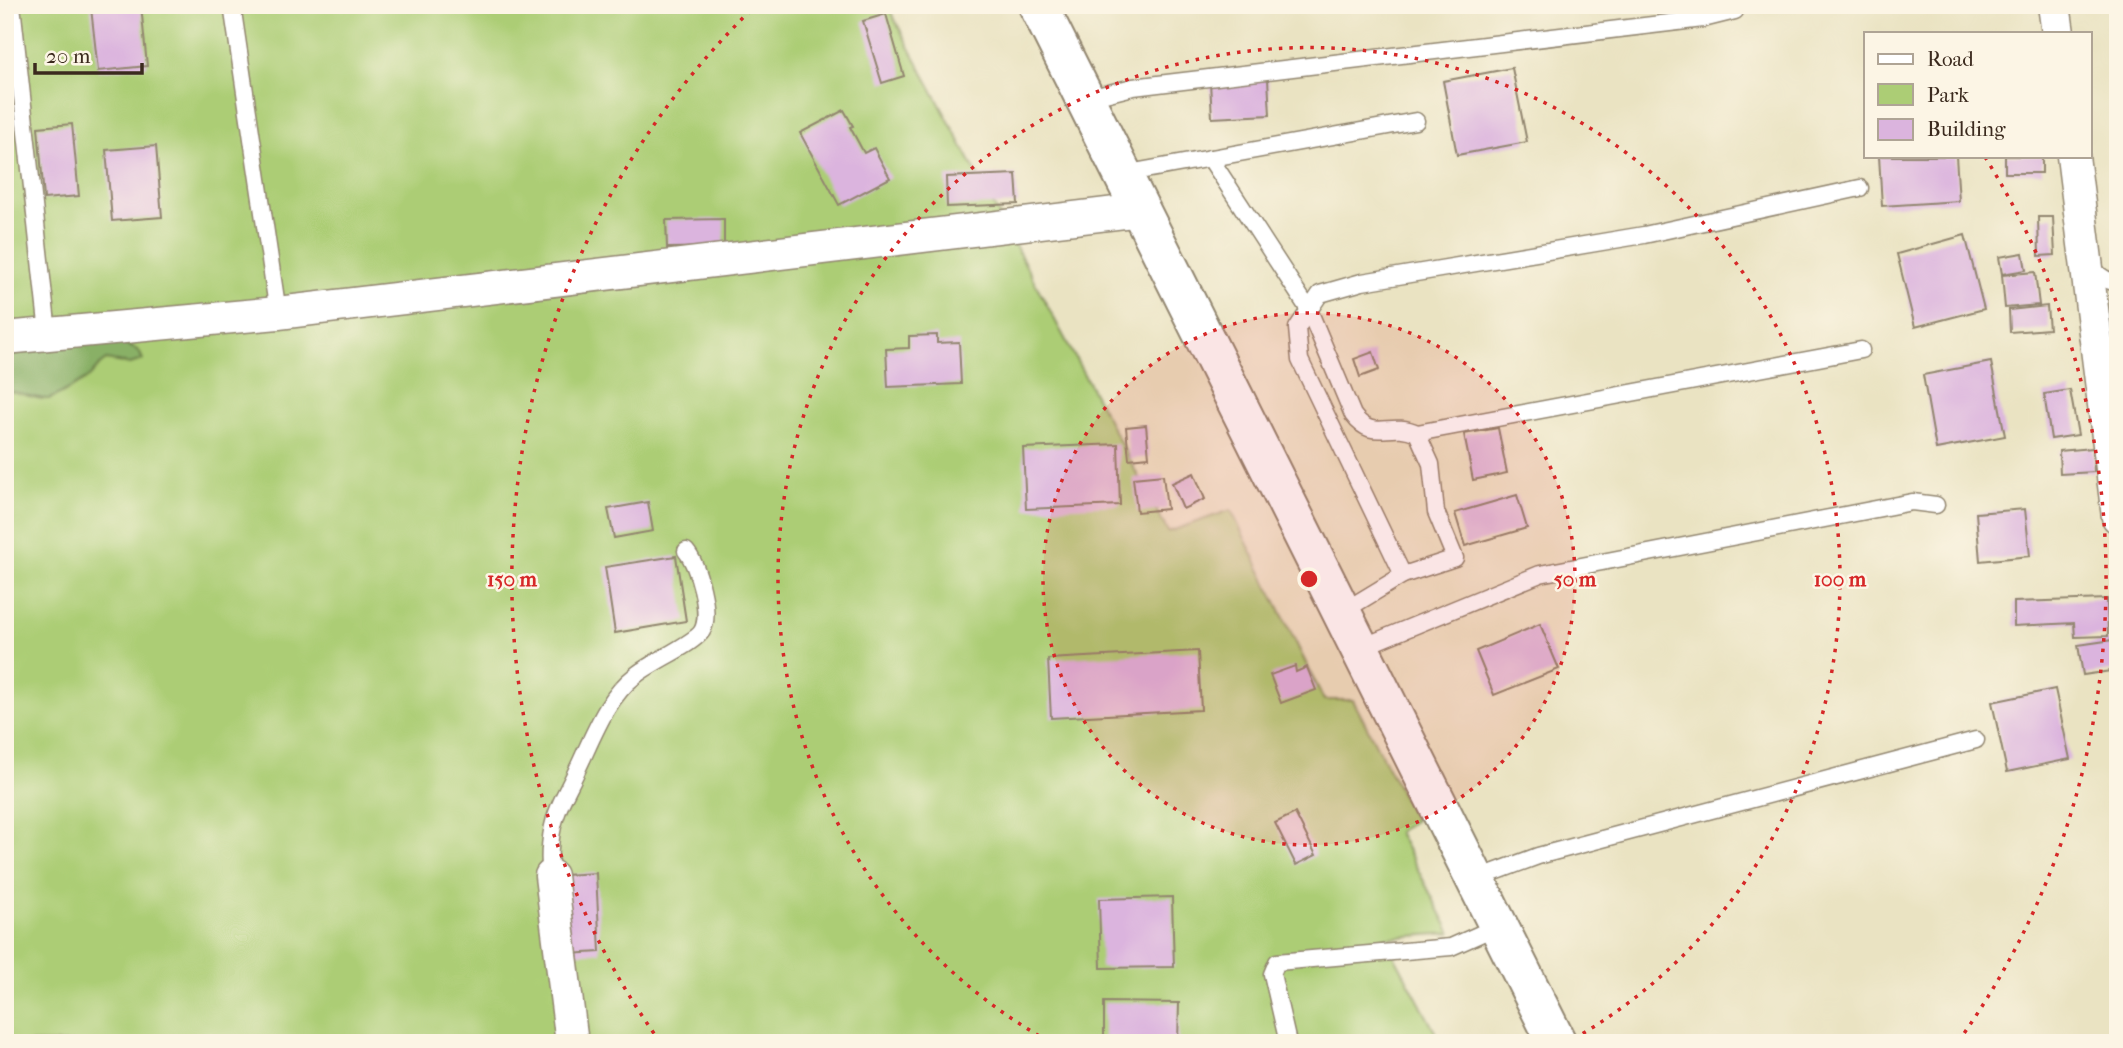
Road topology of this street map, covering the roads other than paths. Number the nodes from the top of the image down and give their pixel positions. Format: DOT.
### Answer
graph roads {
  1 [pos="12,5"];
  2 [pos="232,5"];
  3 [pos="1038,5"];
  4 [pos="1736,5"];
  5 [pos="2054,5"];
  6 [pos="2058,32"];
  7 [pos="1084,99"];
  8 [pos="1416,121"];
  9 [pos="1210,158"];
  10 [pos="2073,158"];
  11 [pos="1123,174"];
  12 [pos="1860,188"];
  13 [pos="1141,210"];
  14 [pos="2085,257"];
  15 [pos="2118,282"];
  16 [pos="1309,310"];
  17 [pos="278,313"];
  18 [pos="48,333"];
  19 [pos="5,338"];
  20 [pos="1861,350"];
  21 [pos="1417,433"];
  22 [pos="1937,505"];
  23 [pos="2118,517"];
  24 [pos="687,551"];
  25 [pos="1403,575"];
  26 [pos="1342,612"];
  27 [pos="1360,648"];
  28 [pos="1976,740"];
  29 [pos="551,876"];
  30 [pos="1476,879"];
  31 [pos="1499,926"];
  32 [pos="572,1043"];
  33 [pos="1288,1043"];
  34 [pos="1557,1043"];
  1 -- 18 [label="lane"];
  2 -- 17 [label="lane"];
  3 -- 7 [label="main road"];
  4 -- 7 [label="lane"];
  5 -- 6 [label="street"];
  7 -- 11 [label="main road"];
  8 -- 9 [label="lane"];
  9 -- 11 [label="lane"];
  9 -- 16 [label="lane"];
  10 -- 14 [label="street"];
  11 -- 13 [label="main road"];
  12 -- 16 [label="lane"];
  13 -- 17 [label="street"];
  13 -- 26 [label="main road"];
  14 -- 15 [label="lane"];
  14 -- 23 [label="street"];
  16 -- 21 [label="lane"];
  16 -- 25 [label="lane"];
  17 -- 18 [label="street"];
  18 -- 19 [label="street"];
  20 -- 21 [label="lane"];
  21 -- 25 [label="lane"];
  22 -- 27 [label="lane"];
  24 -- 29 [label="lane"];
  25 -- 26 [label="lane"];
  26 -- 27 [label="main road"];
  27 -- 30 [label="main road"];
  28 -- 30 [label="lane"];
  29 -- 32 [label="street"];
  30 -- 31 [label="main road"];
  31 -- 33 [label="lane"];
  31 -- 34 [label="main road"];
}
